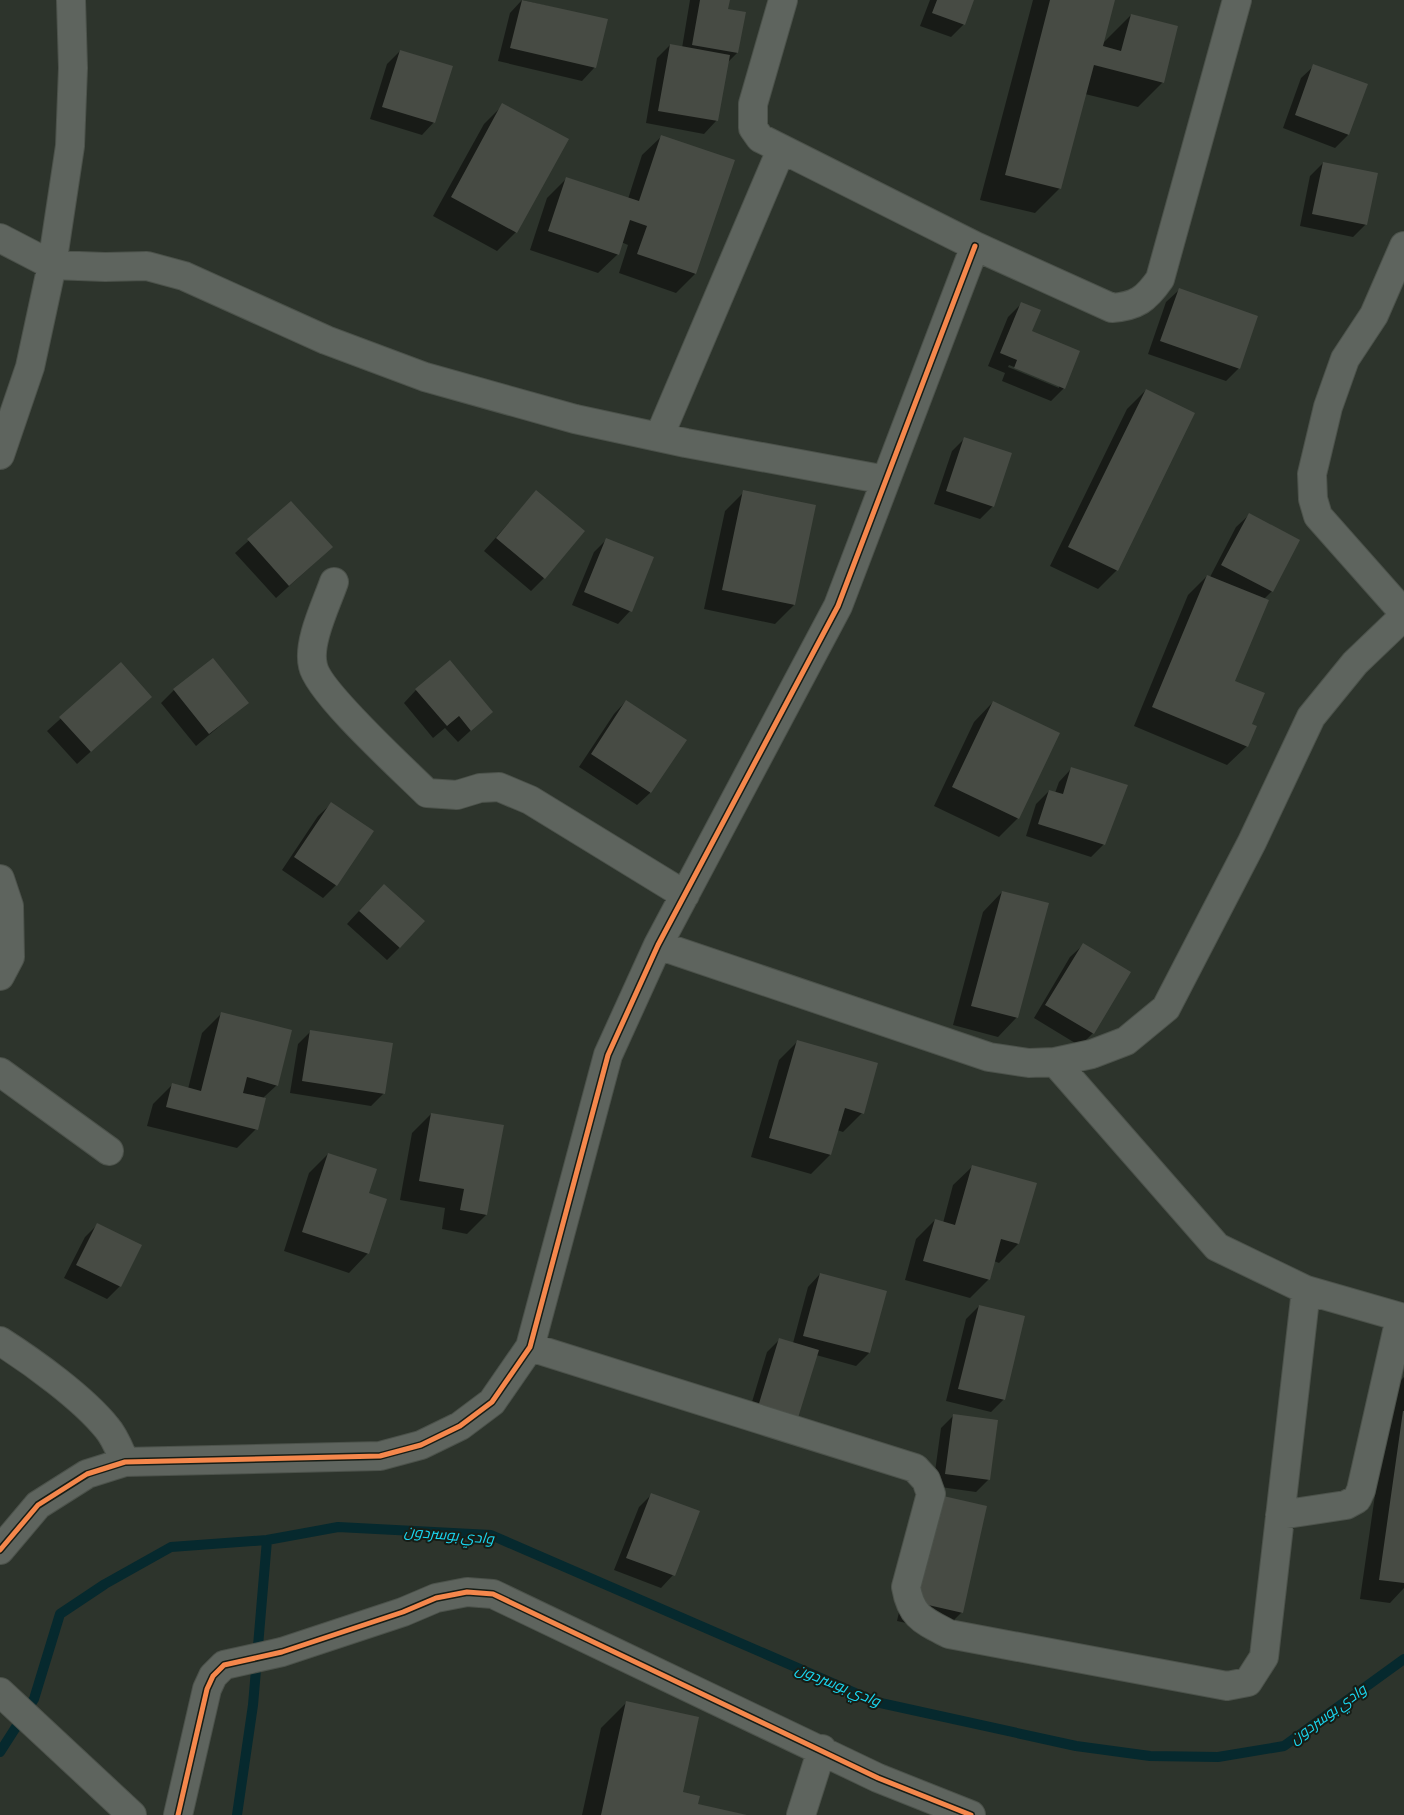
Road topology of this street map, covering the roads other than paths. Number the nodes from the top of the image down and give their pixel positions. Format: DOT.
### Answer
graph roads {
  1 [pos="72,0"];
  2 [pos="783,0"];
  3 [pos="1237,0"];
  4 [pos="782,150"];
  5 [pos="0,238"];
  6 [pos="975,246"];
  7 [pos="1404,246"];
  8 [pos="52,264"];
  9 [pos="659,437"];
  10 [pos="0,455"];
  11 [pos="886,480"];
  12 [pos="334,582"];
  13 [pos="1404,614"];
  14 [pos="0,879"];
  15 [pos="685,895"];
  16 [pos="658,945"];
  17 [pos="0,976"];
  18 [pos="1055,1062"];
  19 [pos="0,1072"];
  20 [pos="108,1151"];
  21 [pos="1306,1290"];
  22 [pos="1402,1318"];
  23 [pos="0,1341"];
  24 [pos="530,1347"];
  25 [pos="125,1462"];
  26 [pos="1280,1516"];
  27 [pos="0,1550"];
  28 [pos="0,1692"];
  29 [pos="822,1749"];
  30 [pos="132,1815"];
  31 [pos="178,1815"];
  32 [pos="801,1815"];
  33 [pos="972,1815"];
  1 -- 8 [label="street"];
  2 -- 4 [label="street"];
  3 -- 6 [label="street"];
  4 -- 6 [label="street"];
  4 -- 9 [label="street"];
  5 -- 8 [label="street"];
  6 -- 11 [label="street"];
  7 -- 13 [label="street"];
  8 -- 9 [label="street"];
  8 -- 10 [label="street"];
  9 -- 11 [label="street"];
  11 -- 15 [label="street"];
  12 -- 15 [label="street"];
  13 -- 18 [label="street"];
  14 -- 17 [label="street"];
  15 -- 16 [label="street"];
  16 -- 18 [label="street"];
  16 -- 24 [label="street"];
  18 -- 21 [label="street"];
  19 -- 20 [label="street"];
  21 -- 22 [label="street"];
  21 -- 26 [label="street"];
  22 -- 26 [label="street"];
  23 -- 25 [label="street"];
  24 -- 25 [label="street"];
  24 -- 26 [label="street"];
  25 -- 27 [label="street"];
  28 -- 30 [label="street"];
  29 -- 31 [label="street"];
  29 -- 32 [label="street"];
  29 -- 33 [label="street"];
}
